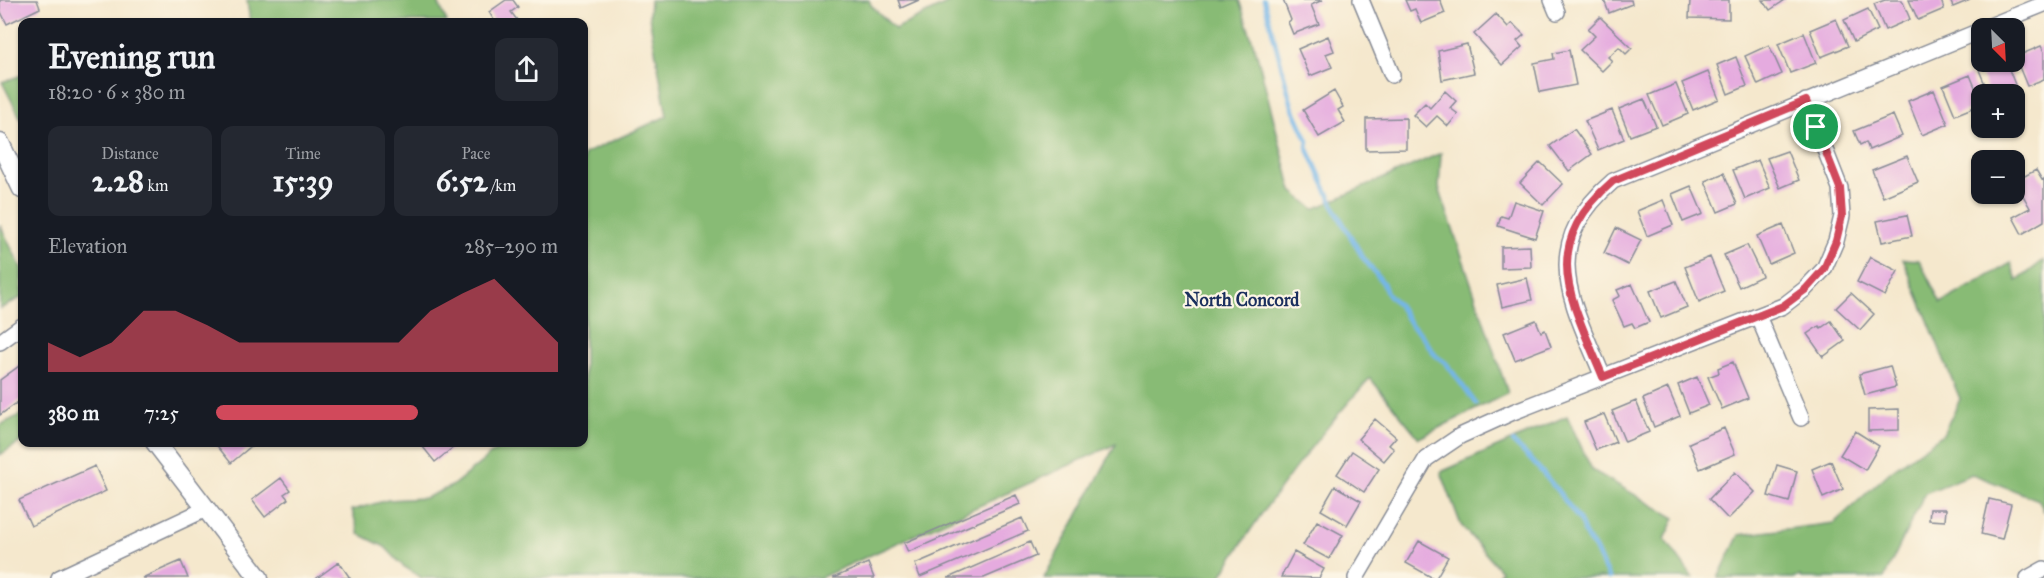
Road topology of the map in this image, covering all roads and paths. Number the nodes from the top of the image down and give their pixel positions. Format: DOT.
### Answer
graph roads {
  1 [pos="1361,0"];
  2 [pos="2044,4"];
  3 [pos="2010,18"];
  4 [pos="1971,34"];
  5 [pos="1392,75"];
  6 [pos="1806,101"];
  7 [pos="0,142"];
  8 [pos="18,180"];
  9 [pos="1758,316"];
  10 [pos="18,329"];
  11 [pos="0,342"];
  12 [pos="1603,377"];
  13 [pos="1801,418"];
  14 [pos="159,447"];
  15 [pos="206,509"];
  16 [pos="2044,569"];
  17 [pos="59,578"];
  18 [pos="259,578"];
  19 [pos="1356,578"];
  20 [pos="2028,578"];
  1 -- 5 [label="street"];
  2 -- 3 [label="street"];
  4 -- 6 [label="street"];
  6 -- 9 [label="street"];
  6 -- 12 [label="street"];
  7 -- 8 [label="street"];
  9 -- 12 [label="street"];
  9 -- 13 [label="street"];
  10 -- 11 [label="street"];
  12 -- 19 [label="street"];
  14 -- 15 [label="street"];
  15 -- 17 [label="street"];
  15 -- 18 [label="street"];
  16 -- 20 [label="street"];
}
